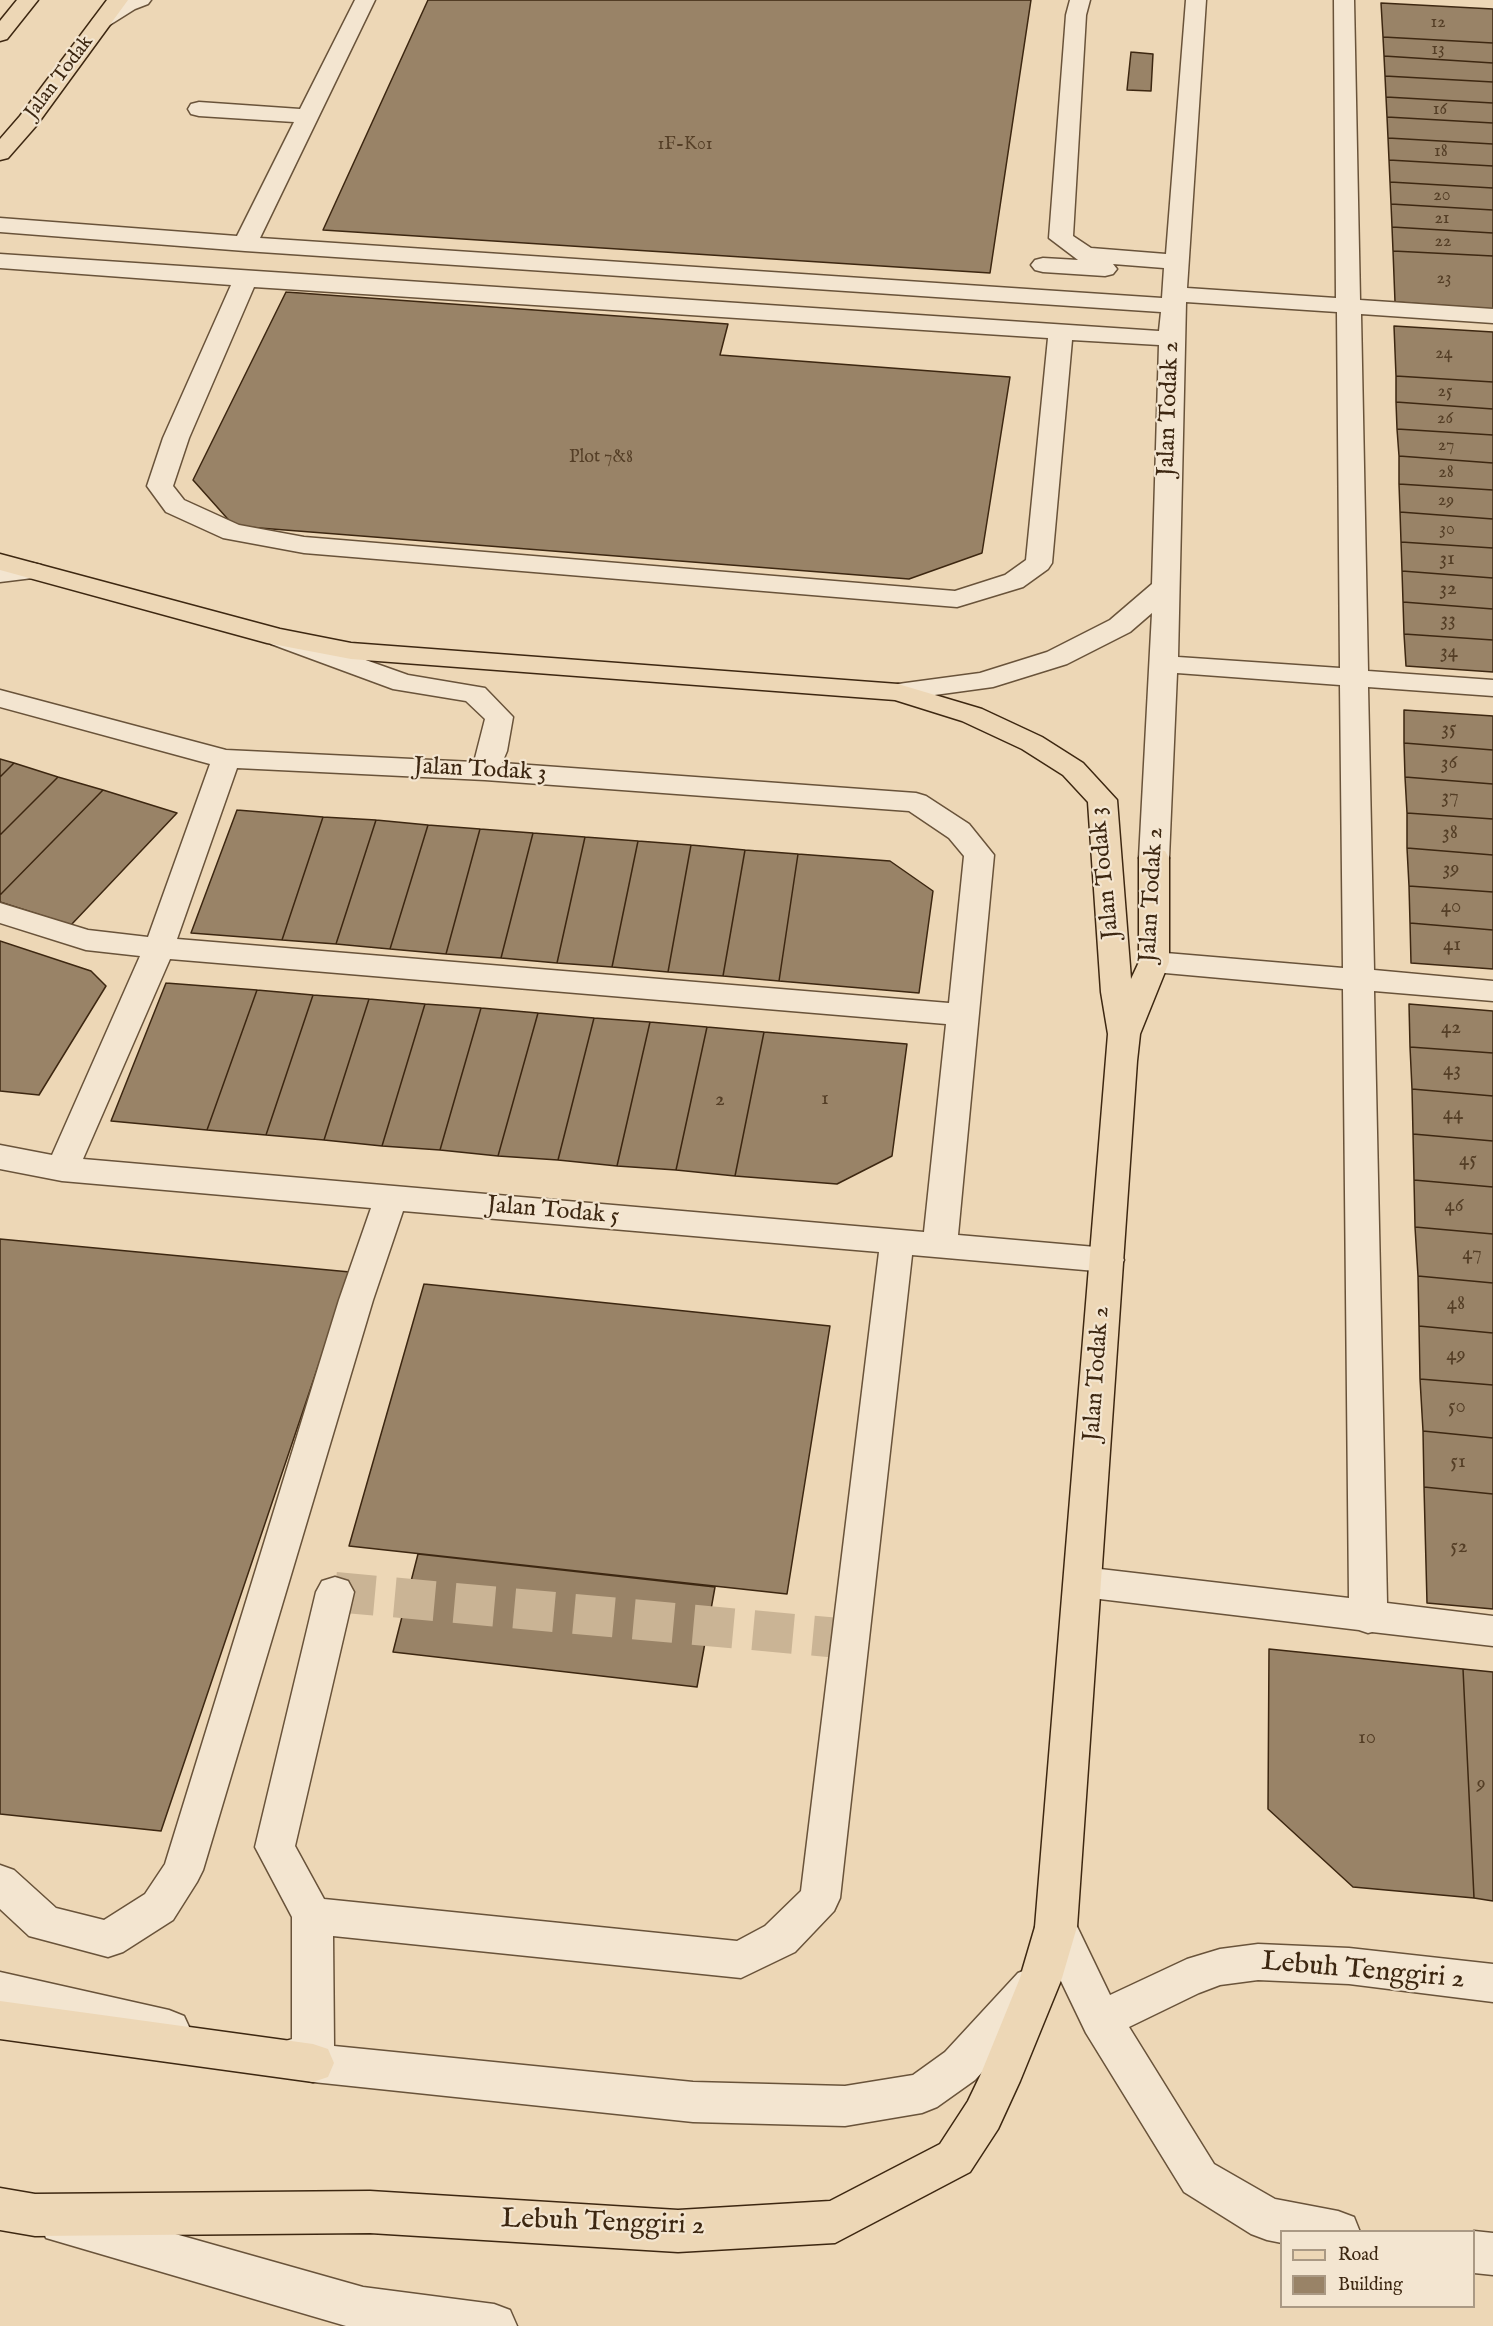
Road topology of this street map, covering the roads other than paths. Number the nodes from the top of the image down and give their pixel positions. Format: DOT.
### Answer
graph roads {
  1 [pos="28,0"];
  2 [pos="118,0"];
  3 [pos="141,0"];
  4 [pos="365,0"];
  5 [pos="1080,0"];
  6 [pos="1196,0"];
  7 [pos="1344,0"];
  8 [pos="101,22"];
  9 [pos="0,35"];
  10 [pos="200,110"];
  11 [pos="308,116"];
  12 [pos="0,153"];
  13 [pos="0,225"];
  14 [pos="1061,238"];
  15 [pos="245,244"];
  16 [pos="0,261"];
  17 [pos="246,279"];
  18 [pos="1175,284"];
  19 [pos="1350,307"];
  20 [pos="1493,316"];
  21 [pos="1061,330"];
  22 [pos="1172,339"];
  23 [pos="0,562"];
  24 [pos="32,571"];
  25 [pos="0,574"];
  26 [pos="1165,587"];
  27 [pos="277,637"];
  28 [pos="1164,664"];
  29 [pos="1354,679"];
  30 [pos="1493,688"];
  31 [pos="898,692"];
  32 [pos="0,698"];
  33 [pos="226,759"];
  34 [pos="485,771"];
  35 [pos="1154,858"];
  36 [pos="0,913"];
  37 [pos="159,948"];
  38 [pos="1154,962"];
  39 [pos="1358,980"];
  40 [pos="1493,991"];
  41 [pos="963,1016"];
  42 [pos="1124,1034"];
  43 [pos="0,1157"];
  44 [pos="62,1169"];
  45 [pos="391,1198"];
  46 [pos="897,1242"];
  47 [pos="940,1245"];
  48 [pos="1107,1260"];
  49 [pos="1083,1582"];
  50 [pos="335,1593"];
  51 [pos="1368,1618"];
  52 [pos="1493,1631"];
  53 [pos="0,1883"];
  54 [pos="312,1916"];
  55 [pos="1056,1927"];
  56 [pos="1041,1978"];
  57 [pos="1493,1983"];
  58 [pos="0,1991"];
  59 [pos="0,2020"];
  60 [pos="1101,2020"];
  61 [pos="313,2063"];
  62 [pos="17,2212"];
  63 [pos="1327,2230"];
  64 [pos="1475,2252"];
  65 [pos="1493,2254"];
  66 [pos="494,2326"];
  1 -- 9 [label="main road"];
  2 -- 8 [label="main road, Jalan Todak"];
  3 -- 8 [label="street"];
  4 -- 11 [label="street"];
  5 -- 14 [label="street"];
  6 -- 18 [label="street, Jalan Todak 2"];
  7 -- 19 [label="street"];
  8 -- 12 [label="main road, Jalan Todak"];
  10 -- 11 [label="street"];
  11 -- 15 [label="street"];
  13 -- 15 [label="street"];
  14 -- 18 [label="street"];
  14 -- 18 [label="street"];
  15 -- 18 [label="street"];
  16 -- 17 [label="street"];
  17 -- 21 [label="street"];
  17 -- 21 [label="street"];
  18 -- 19 [label="street"];
  18 -- 22 [label="street, Jalan Todak 2"];
  19 -- 20 [label="street"];
  19 -- 29 [label="street"];
  21 -- 22 [label="street"];
  22 -- 26 [label="street, Jalan Todak 2"];
  23 -- 24 [label="main road, Jalan Todak 3"];
  24 -- 25 [label="street"];
  24 -- 27 [label="main road, Jalan Todak 3"];
  26 -- 28 [label="street, Jalan Todak 2"];
  26 -- 31 [label="street, Jalan Todak 3"];
  27 -- 31 [label="main road, Jalan Todak 3"];
  27 -- 34 [label="street"];
  28 -- 29 [label="street"];
  28 -- 35 [label="street, Jalan Todak 2"];
  29 -- 30 [label="street"];
  29 -- 39 [label="street"];
  31 -- 42 [label="main road, Jalan Todak 3"];
  32 -- 33 [label="street, Jalan Todak 3"];
  33 -- 34 [label="street, Jalan Todak 3"];
  33 -- 37 [label="street"];
  34 -- 41 [label="street, Jalan Todak 3"];
  35 -- 38 [label="main road, Jalan Todak 2"];
  36 -- 37 [label="street"];
  37 -- 41 [label="street"];
  37 -- 44 [label="street"];
  38 -- 39 [label="street"];
  38 -- 42 [label="main road, Jalan Todak 2"];
  39 -- 40 [label="street"];
  39 -- 51 [label="street"];
  41 -- 47 [label="street"];
  42 -- 48 [label="main road, Jalan Todak 2"];
  43 -- 44 [label="street, Jalan Todak 5"];
  44 -- 45 [label="street, Jalan Todak 5"];
  45 -- 46 [label="street, Jalan Todak 5"];
  45 -- 53 [label="street"];
  46 -- 47 [label="street, Jalan Todak 5"];
  46 -- 54 [label="street"];
  47 -- 48 [label="street, Jalan Todak 5"];
  48 -- 49 [label="main road, Jalan Todak 2"];
  49 -- 51 [label="street"];
  49 -- 55 [label="main road, Jalan Todak 2"];
  50 -- 54 [label="street"];
  51 -- 52 [label="street"];
  54 -- 61 [label="street"];
  55 -- 56 [label="main road, Lebuh Tenggiri 2"];
  55 -- 60 [label="street"];
  56 -- 61 [label="street, Lebuh Tenggiri 2"];
  56 -- 62 [label="main road, Lebuh Tenggiri 2"];
  57 -- 60 [label="street, Lebuh Tenggiri 2"];
  58 -- 61 [label="street, Lebuh Tenggiri 2"];
  59 -- 61 [label="main road"];
  60 -- 63 [label="street"];
  62 -- 66 [label="street, Lebuh Tenggiri 2"];
  64 -- 65 [label="street"];
}
